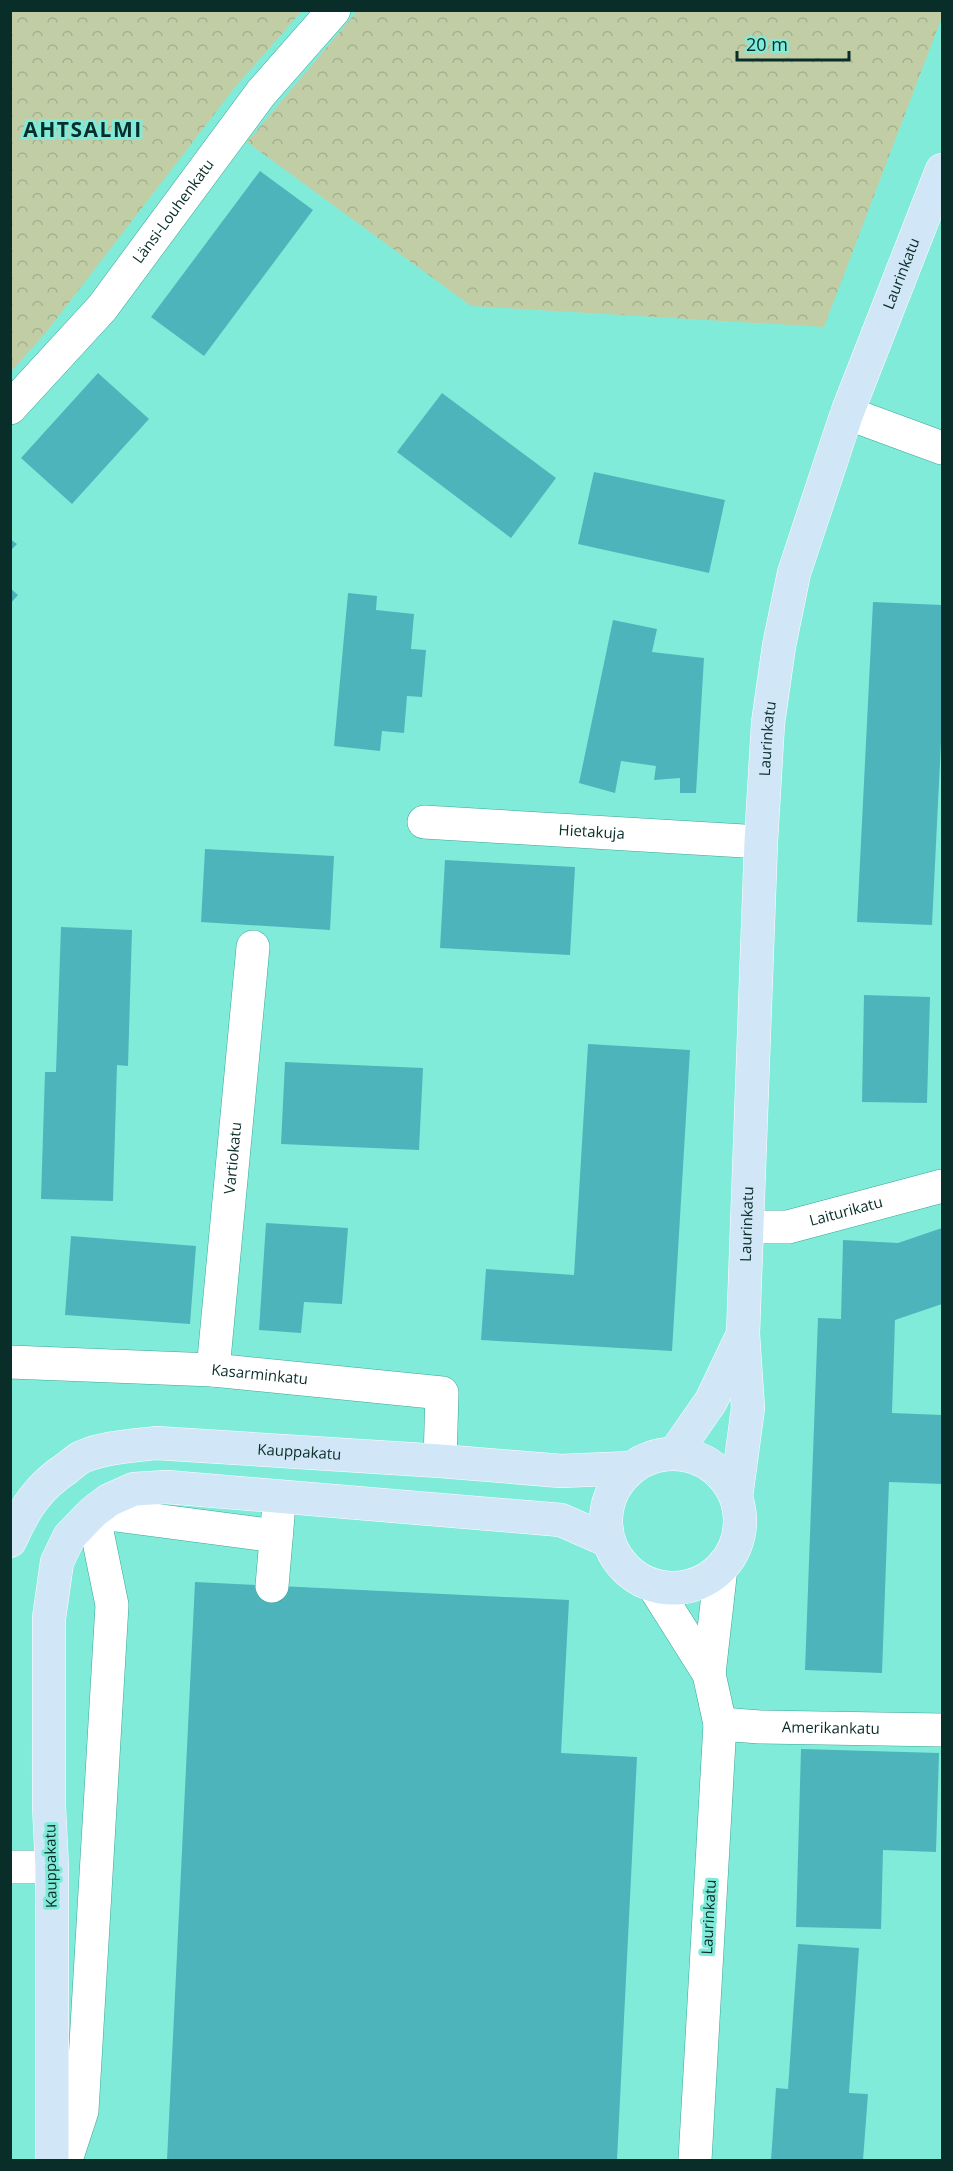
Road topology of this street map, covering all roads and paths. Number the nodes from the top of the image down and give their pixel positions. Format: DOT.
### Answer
graph roads {
  1 [pos="334,10"];
  2 [pos="942,170"];
  3 [pos="10,408"];
  4 [pos="847,413"];
  5 [pos="942,448"];
  6 [pos="424,822"];
  7 [pos="761,842"];
  8 [pos="253,947"];
  9 [pos="942,1186"];
  10 [pos="748,1227"];
  11 [pos="742,1334"];
  12 [pos="10,1362"];
  13 [pos="213,1370"];
  14 [pos="675,1453"];
  15 [pos="440,1461"];
  16 [pos="631,1468"];
  17 [pos="279,1496"];
  18 [pos="736,1497"];
  19 [pos="93,1512"];
  20 [pos="276,1536"];
  21 [pos="10,1541"];
  22 [pos="609,1541"];
  23 [pos="722,1568"];
  24 [pos="653,1585"];
  25 [pos="272,1586"];
  26 [pos="709,1674"];
  27 [pos="720,1724"];
  28 [pos="942,1730"];
  29 [pos="10,1867"];
  30 [pos="52,1867"];
  31 [pos="52,2160"];
  32 [pos="66,2160"];
  33 [pos="695,2160"];
  1 -- 3 [label="street, Länsi-Louhenkatu"];
  2 -- 4 [label="main road, Laurinkatu"];
  4 -- 5 [label="street"];
  4 -- 7 [label="main road, Laurinkatu"];
  6 -- 7 [label="street, Hietakuja"];
  7 -- 10 [label="main road, Laurinkatu"];
  8 -- 13 [label="street, Vartiokatu"];
  9 -- 10 [label="street, Laiturikatu"];
  10 -- 11 [label="main road, Laurinkatu"];
  11 -- 14 [label="main road, Laurinkatu"];
  11 -- 18 [label="main road, Laurinkatu"];
  12 -- 13 [label="street, Kasarminkatu"];
  13 -- 15 [label="street, Kasarminkatu"];
  14 -- 16 [label="main road"];
  14 -- 18 [label="main road"];
  15 -- 16 [label="main road, Kauppakatu"];
  15 -- 21 [label="main road, Kauppakatu"];
  16 -- 22 [label="main road"];
  17 -- 19 [label="main road, Kauppakatu"];
  17 -- 20 [label="street"];
  17 -- 22 [label="main road, Kauppakatu"];
  18 -- 23 [label="main road"];
  19 -- 20 [label="street"];
  19 -- 30 [label="main road, Kauppakatu"];
  19 -- 32 [label="street"];
  20 -- 25 [label="street"];
  22 -- 24 [label="main road"];
  23 -- 24 [label="main road"];
  23 -- 26 [label="street, Laurinkatu"];
  24 -- 26 [label="street, Laurinkatu"];
  26 -- 27 [label="street, Laurinkatu"];
  27 -- 28 [label="street, Amerikankatu"];
  27 -- 33 [label="street, Laurinkatu"];
  29 -- 30 [label="street"];
  30 -- 31 [label="main road, Kauppakatu"];
}
